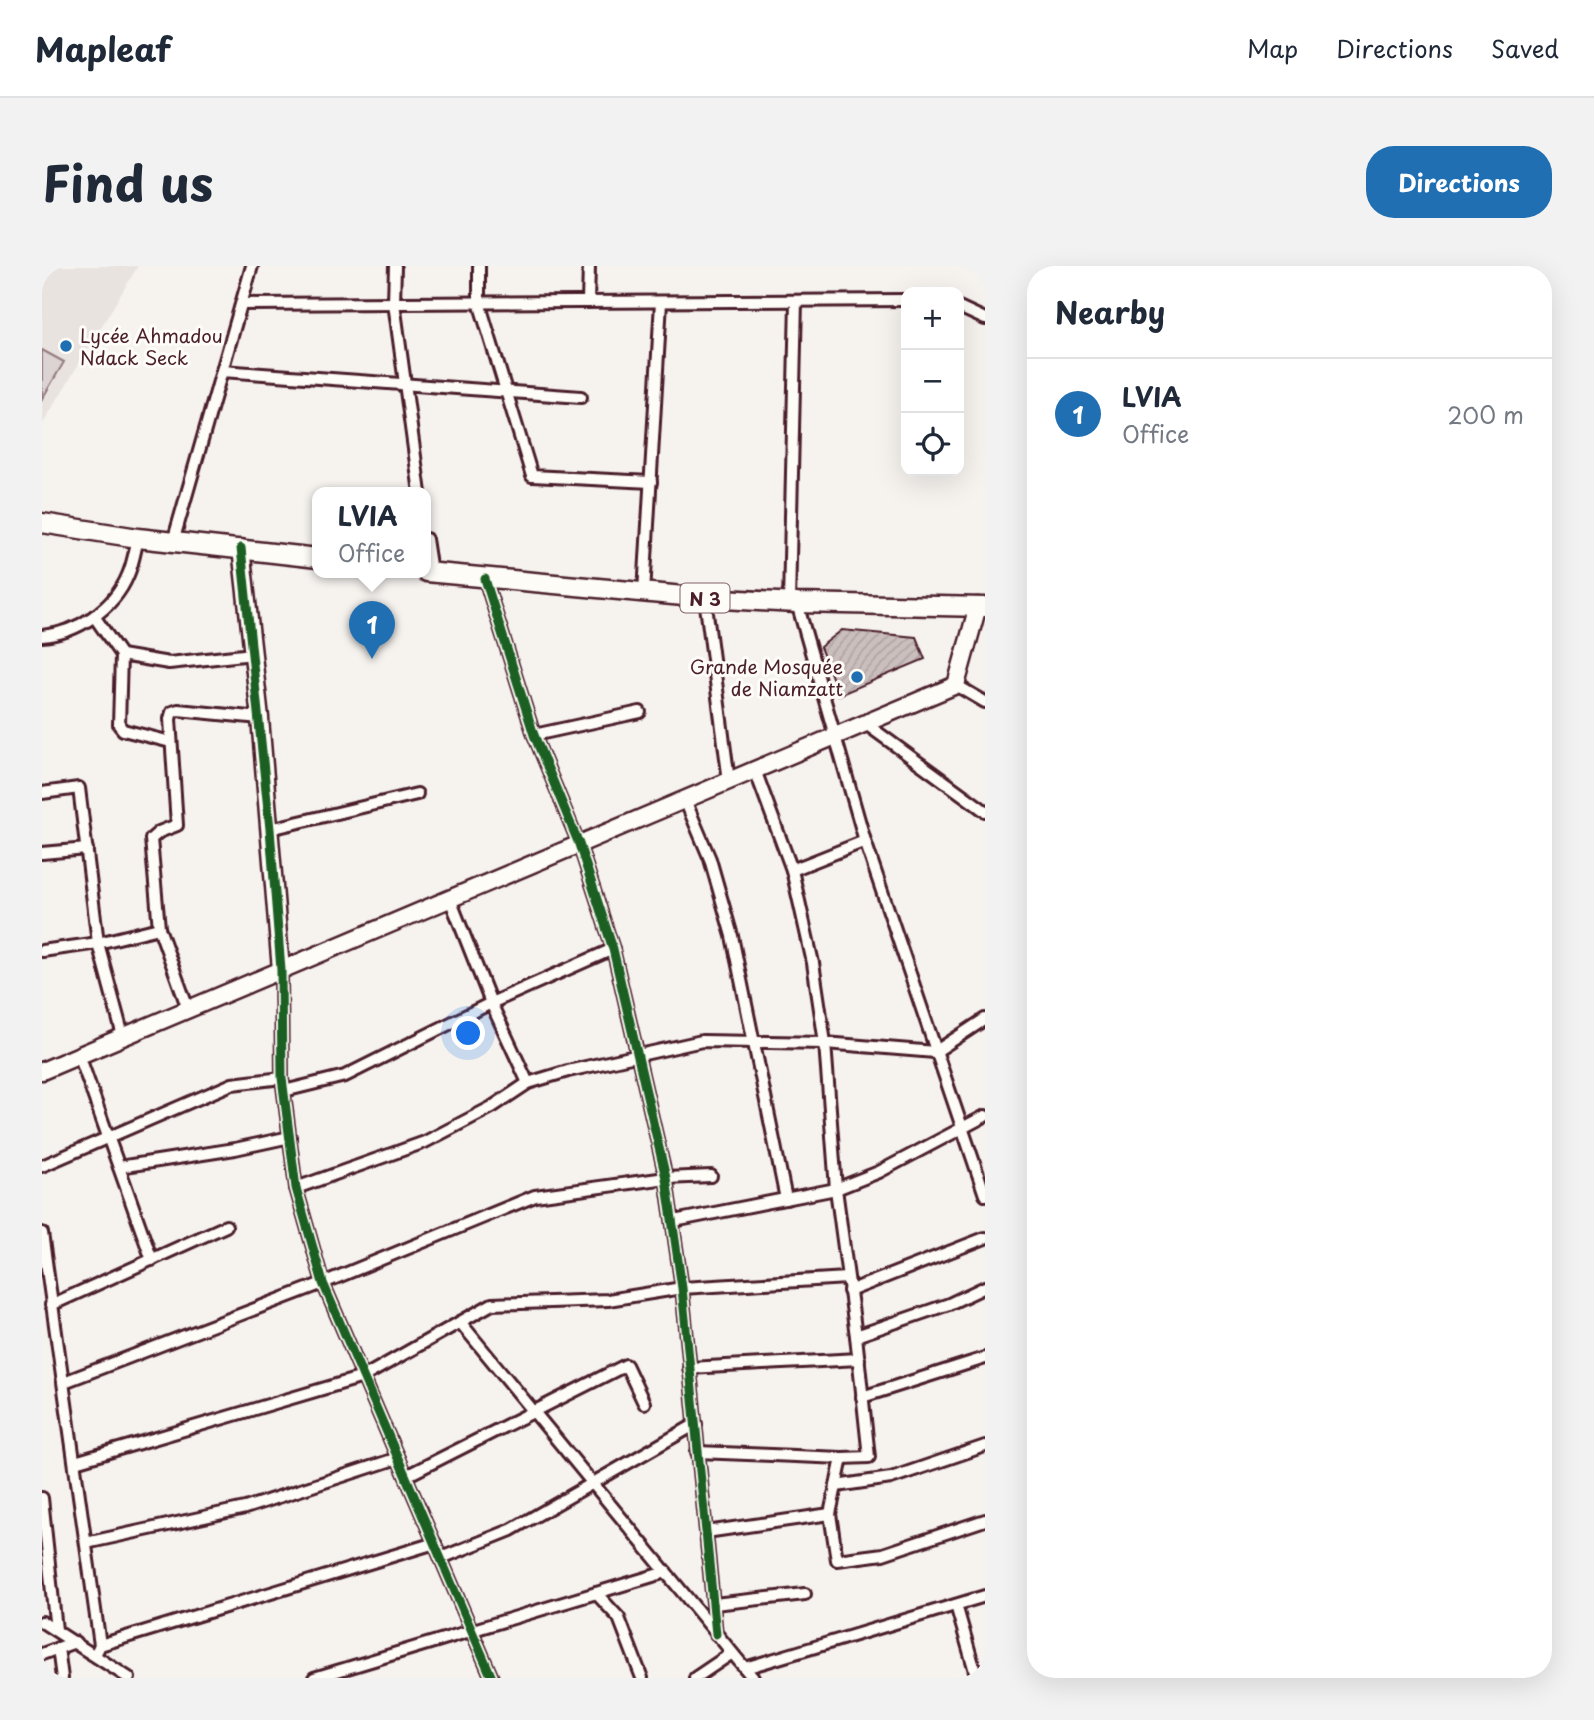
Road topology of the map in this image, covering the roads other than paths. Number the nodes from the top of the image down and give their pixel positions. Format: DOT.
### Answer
graph roads {
  1 [pos="252,266"];
  2 [pos="395,266"];
  3 [pos="479,266"];
  4 [pos="589,266"];
  5 [pos="901,300"];
  6 [pos="796,301"];
  7 [pos="479,302"];
  8 [pos="588,302"];
  9 [pos="661,302"];
  10 [pos="394,303"];
  11 [pos="242,304"];
  12 [pos="964,309"];
  13 [pos="985,319"];
  14 [pos="222,372"];
  15 [pos="405,385"];
  16 [pos="506,392"];
  17 [pos="581,397"];
  18 [pos="650,482"];
  19 [pos="419,487"];
  20 [pos="42,523"];
  21 [pos="138,538"];
  22 [pos="173,542"];
  23 [pos="241,548"];
  24 [pos="312,557"];
  25 [pos="431,572"];
  26 [pos="485,579"];
  27 [pos="644,593"];
  28 [pos="705,598"];
  29 [pos="793,602"];
  30 [pos="982,606"];
  31 [pos="94,616"];
  32 [pos="42,636"];
  33 [pos="253,654"];
  34 [pos="121,655"];
  35 [pos="957,685"];
  36 [pos="985,702"];
  37 [pos="640,712"];
  38 [pos="260,718"];
  39 [pos="866,724"];
  40 [pos="534,735"];
  41 [pos="835,737"];
  42 [pos="172,743"];
  43 [pos="755,770"];
  44 [pos="729,781"];
  45 [pos="42,793"];
  46 [pos="417,794"];
  47 [pos="685,800"];
  48 [pos="985,811"];
  49 [pos="270,829"];
  50 [pos="865,841"];
  51 [pos="579,844"];
  52 [pos="87,849"];
  53 [pos="42,853"];
  54 [pos="792,870"];
  55 [pos="450,899"];
  56 [pos="159,928"];
  57 [pos="99,943"];
  58 [pos="613,949"];
  59 [pos="42,951"];
  60 [pos="281,970"];
  61 [pos="491,1003"];
  62 [pos="188,1009"];
  63 [pos="985,1019"];
  64 [pos="123,1037"];
  65 [pos="752,1041"];
  66 [pos="825,1043"];
  67 [pos="935,1052"];
  68 [pos="79,1055"];
  69 [pos="638,1056"];
  70 [pos="42,1071"];
  71 [pos="282,1078"];
  72 [pos="528,1083"];
  73 [pos="284,1091"];
  74 [pos="985,1115"];
  75 [pos="961,1128"];
  76 [pos="289,1137"];
  77 [pos="108,1138"];
  78 [pos="42,1166"];
  79 [pos="119,1167"];
  80 [pos="711,1176"];
  81 [pos="666,1178"];
  82 [pos="296,1188"];
  83 [pos="836,1189"];
  84 [pos="985,1195"];
  85 [pos="786,1199"];
  86 [pos="674,1222"];
  87 [pos="226,1226"];
  88 [pos="42,1233"];
  89 [pos="985,1238"];
  90 [pos="152,1260"];
  91 [pos="44,1273"];
  92 [pos="847,1278"];
  93 [pos="323,1283"];
  94 [pos="985,1287"];
  95 [pos="682,1288"];
  96 [pos="849,1291"];
  97 [pos="51,1305"];
  98 [pos="460,1322"];
  99 [pos="856,1336"];
  100 [pos="985,1358"];
  101 [pos="859,1359"];
  102 [pos="689,1368"];
  103 [pos="363,1377"];
  104 [pos="64,1382"];
  105 [pos="863,1397"];
  106 [pos="644,1403"];
  107 [pos="535,1413"];
  108 [pos="696,1424"];
  109 [pos="985,1446"];
  110 [pos="697,1452"];
  111 [pos="398,1458"];
  112 [pos="842,1458"];
  113 [pos="75,1462"];
  114 [pos="406,1476"];
  115 [pos="593,1483"];
  116 [pos="836,1486"];
  117 [pos="42,1497"];
  118 [pos="830,1514"];
  119 [pos="985,1520"];
  120 [pos="706,1532"];
  121 [pos="86,1543"];
  122 [pos="435,1543"];
  123 [pos="441,1558"];
  124 [pos="666,1572"];
  125 [pos="596,1593"];
  126 [pos="805,1594"];
  127 [pos="985,1596"];
  128 [pos="714,1604"];
  129 [pos="956,1605"];
  130 [pos="42,1622"];
  131 [pos="56,1630"];
  132 [pos="472,1632"];
  133 [pos="716,1634"];
  134 [pos="75,1642"];
  135 [pos="58,1648"];
  136 [pos="97,1650"];
  137 [pos="733,1653"];
  138 [pos="42,1654"];
  139 [pos="745,1668"];
  140 [pos="976,1676"];
  141 [pos="62,1678"];
  142 [pos="128,1678"];
  143 [pos="314,1678"];
  144 [pos="492,1678"];
  145 [pos="642,1678"];
  146 [pos="695,1678"];
  147 [pos="753,1678"];
  148 [pos="963,1678"];
  1 -- 11 [label="street"];
  2 -- 10 [label="street"];
  3 -- 7 [label="street"];
  4 -- 8 [label="street"];
  5 -- 6 [label="street"];
  6 -- 9 [label="street"];
  6 -- 29 [label="street"];
  7 -- 8 [label="street"];
  7 -- 10 [label="street"];
  7 -- 16 [label="street"];
  8 -- 9 [label="street"];
  9 -- 18 [label="street"];
  10 -- 11 [label="street"];
  10 -- 15 [label="street"];
  11 -- 14 [label="street"];
  12 -- 13 [label="street"];
  14 -- 15 [label="street"];
  14 -- 22 [label="street"];
  15 -- 16 [label="street"];
  15 -- 19 [label="street"];
  16 -- 17 [label="street"];
  16 -- 18 [label="street"];
  18 -- 27 [label="street"];
  20 -- 21 [label="main road"];
  21 -- 22 [label="main road"];
  21 -- 31 [label="street"];
  22 -- 23 [label="main road"];
  23 -- 24 [label="main road"];
  23 -- 33 [label="street"];
  25 -- 26 [label="main road, N 3"];
  26 -- 27 [label="main road, N 3"];
  26 -- 40 [label="street"];
  27 -- 28 [label="main road, N 3"];
  28 -- 29 [label="main road, N 3"];
  28 -- 44 [label="street"];
  29 -- 30 [label="main road, N 3"];
  29 -- 41 [label="street"];
  30 -- 35 [label="street"];
  31 -- 32 [label="street"];
  31 -- 34 [label="street"];
  33 -- 34 [label="street"];
  33 -- 38 [label="street"];
  34 -- 42 [label="street"];
  35 -- 36 [label="street"];
  35 -- 39 [label="street"];
  37 -- 40 [label="street"];
  38 -- 42 [label="street"];
  38 -- 49 [label="street"];
  39 -- 41 [label="street"];
  39 -- 48 [label="street"];
  40 -- 51 [label="street"];
  41 -- 43 [label="street"];
  41 -- 50 [label="street"];
  42 -- 56 [label="street"];
  43 -- 44 [label="street"];
  43 -- 54 [label="street"];
  44 -- 47 [label="street"];
  45 -- 52 [label="street"];
  46 -- 49 [label="street"];
  47 -- 51 [label="street"];
  47 -- 65 [label="street"];
  49 -- 60 [label="street"];
  50 -- 54 [label="street"];
  50 -- 67 [label="street"];
  51 -- 55 [label="street"];
  51 -- 58 [label="street"];
  52 -- 53 [label="street"];
  52 -- 57 [label="street"];
  54 -- 66 [label="street"];
  55 -- 60 [label="street"];
  55 -- 61 [label="street"];
  56 -- 57 [label="street"];
  56 -- 62 [label="street"];
  57 -- 59 [label="street"];
  57 -- 64 [label="street"];
  58 -- 61 [label="street"];
  58 -- 69 [label="street"];
  60 -- 62 [label="street"];
  60 -- 71 [label="street"];
  61 -- 72 [label="street"];
  61 -- 73 [label="street"];
  62 -- 64 [label="street"];
  63 -- 67 [label="street"];
  64 -- 68 [label="street"];
  65 -- 66 [label="street"];
  65 -- 69 [label="street"];
  65 -- 85 [label="street"];
  66 -- 67 [label="street"];
  66 -- 83 [label="street"];
  67 -- 75 [label="street"];
  68 -- 70 [label="street"];
  68 -- 77 [label="street"];
  69 -- 72 [label="street"];
  69 -- 81 [label="street"];
  71 -- 73 [label="street"];
  71 -- 77 [label="street"];
  72 -- 82 [label="street"];
  73 -- 76 [label="street"];
  74 -- 75 [label="street"];
  75 -- 83 [label="street"];
  75 -- 84 [label="street"];
  76 -- 79 [label="street"];
  76 -- 82 [label="street"];
  77 -- 78 [label="street"];
  77 -- 79 [label="street"];
  79 -- 90 [label="street"];
  80 -- 81 [label="street"];
  81 -- 86 [label="street"];
  81 -- 93 [label="street"];
  82 -- 93 [label="street"];
  83 -- 85 [label="street"];
  83 -- 92 [label="street"];
  85 -- 86 [label="street"];
  86 -- 95 [label="street"];
  87 -- 90 [label="street"];
  88 -- 91 [label="street"];
  89 -- 96 [label="street"];
  90 -- 97 [label="street"];
  91 -- 97 [label="street"];
  92 -- 95 [label="street"];
  92 -- 96 [label="street"];
  93 -- 103 [label="street"];
  93 -- 104 [label="street"];
  94 -- 99 [label="street"];
  95 -- 98 [label="street"];
  95 -- 102 [label="street"];
  96 -- 99 [label="street"];
  97 -- 104 [label="street"];
  98 -- 103 [label="street"];
  98 -- 107 [label="street"];
  99 -- 101 [label="street"];
  100 -- 105 [label="street"];
  101 -- 102 [label="street"];
  101 -- 105 [label="street"];
  102 -- 108 [label="street"];
  103 -- 111 [label="street"];
  103 -- 113 [label="street"];
  104 -- 113 [label="street"];
  105 -- 112 [label="street"];
  106 -- 107 [label="street"];
  107 -- 114 [label="street"];
  107 -- 115 [label="street"];
  108 -- 110 [label="street"];
  108 -- 115 [label="street"];
  109 -- 116 [label="street"];
  110 -- 112 [label="street"];
  110 -- 120 [label="street"];
  111 -- 114 [label="street"];
  111 -- 121 [label="street"];
  112 -- 116 [label="street"];
  113 -- 121 [label="street"];
  114 -- 122 [label="street"];
  115 -- 123 [label="street"];
  115 -- 124 [label="street"];
  116 -- 118 [label="street"];
  117 -- 131 [label="street"];
  118 -- 119 [label="street"];
  118 -- 120 [label="street"];
  120 -- 128 [label="street"];
  121 -- 136 [label="street"];
  122 -- 123 [label="street"];
  122 -- 136 [label="street"];
  123 -- 132 [label="street"];
  124 -- 125 [label="street"];
  124 -- 133 [label="street"];
  125 -- 132 [label="street"];
  125 -- 145 [label="street"];
  126 -- 128 [label="street"];
  127 -- 129 [label="street"];
  128 -- 133 [label="street"];
  129 -- 139 [label="street"];
  129 -- 140 [label="street"];
  130 -- 131 [label="street"];
  131 -- 134 [label="street"];
  132 -- 143 [label="street"];
  132 -- 144 [label="street"];
  133 -- 137 [label="street"];
  134 -- 135 [label="street"];
  134 -- 136 [label="street"];
  135 -- 138 [label="street"];
  135 -- 141 [label="street"];
  136 -- 142 [label="street"];
  137 -- 139 [label="street"];
  137 -- 146 [label="street"];
  139 -- 147 [label="street"];
  140 -- 148 [label="street"];
}
